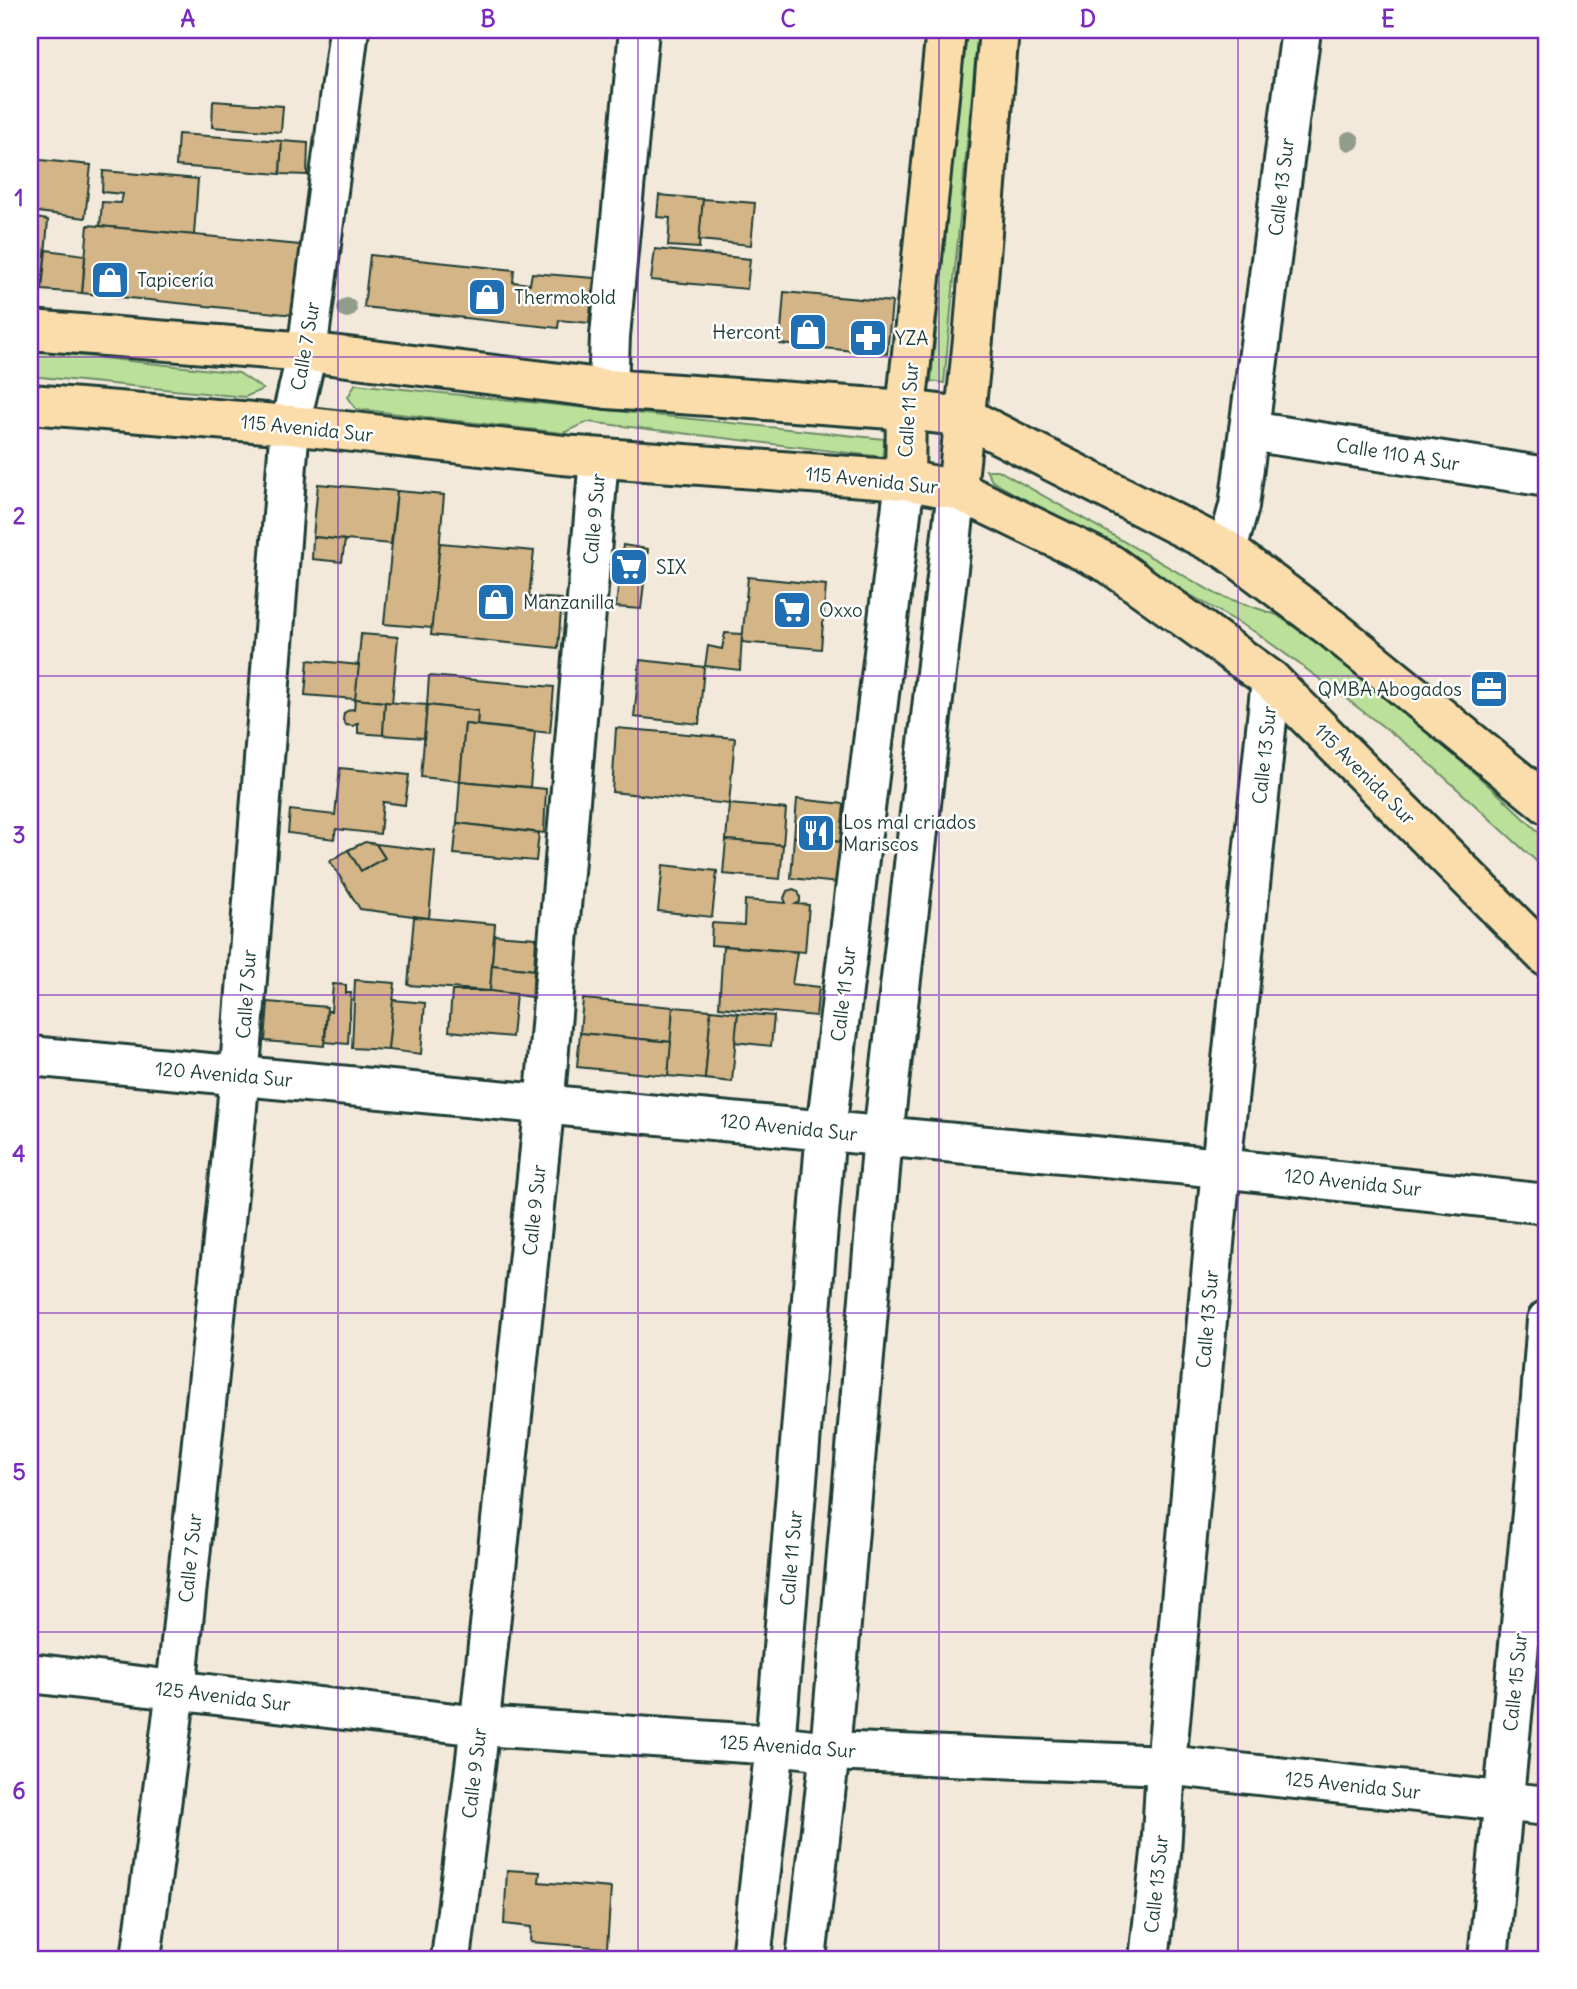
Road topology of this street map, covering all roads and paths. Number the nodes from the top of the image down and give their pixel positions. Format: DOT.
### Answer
graph roads {
  1 [pos="349,30"];
  2 [pos="639,30"];
  3 [pos="946,30"];
  4 [pos="999,30"];
  5 [pos="1301,30"];
  6 [pos="30,330"];
  7 [pos="307,352"];
  8 [pos="608,388"];
  9 [pos="30,404"];
  10 [pos="906,410"];
  11 [pos="965,417"];
  12 [pos="290,425"];
  13 [pos="1250,431"];
  14 [pos="599,458"];
  15 [pos="1547,477"];
  16 [pos="905,480"];
  17 [pos="957,490"];
  18 [pos="1227,550"];
  19 [pos="1271,680"];
  20 [pos="1547,804"];
  21 [pos="1547,957"];
  22 [pos="30,1056"];
  23 [pos="240,1076"];
  24 [pos="545,1104"];
  25 [pos="826,1130"];
  26 [pos="883,1136"];
  27 [pos="1221,1168"];
  28 [pos="1547,1204"];
  29 [pos="1547,1320"];
  30 [pos="1539,1514"];
  31 [pos="30,1674"];
  32 [pos="176,1690"];
  33 [pos="480,1726"];
  34 [pos="775,1745"];
  35 [pos="830,1751"];
  36 [pos="1166,1765"];
  37 [pos="1503,1801"];
  38 [pos="1547,1806"];
  39 [pos="141,1959"];
  40 [pos="451,1959"];
  41 [pos="751,1959"];
  42 [pos="806,1959"];
  43 [pos="1149,1959"];
  44 [pos="1488,1959"];
  1 -- 7 [label="street, Calle 7 Sur"];
  2 -- 8 [label="street"];
  3 -- 10 [label="main road, Calle 11 Sur"];
  4 -- 11 [label="main road"];
  5 -- 13 [label="street, Calle 13 Sur"];
  6 -- 7 [label="main road"];
  7 -- 8 [label="main road"];
  7 -- 12 [label="street, Calle 7 Sur"];
  8 -- 10 [label="main road"];
  9 -- 12 [label="main road, 115 Avenida Sur"];
  10 -- 11 [label="main road"];
  10 -- 16 [label="main road, Calle 11 Sur"];
  11 -- 17 [label="main road"];
  11 -- 18 [label="main road"];
  12 -- 14 [label="main road, 115 Avenida Sur"];
  12 -- 23 [label="street, Calle 7 Sur"];
  13 -- 15 [label="street, Calle 110 A Sur"];
  13 -- 18 [label="street, Calle 13 Sur"];
  14 -- 16 [label="main road, 115 Avenida Sur"];
  14 -- 24 [label="street, Calle 9 Sur"];
  16 -- 17 [label="main road, 115 Avenida Sur"];
  16 -- 25 [label="street, Calle 11 Sur"];
  17 -- 19 [label="main road, 115 Avenida Sur"];
  17 -- 26 [label="street"];
  18 -- 20 [label="main road"];
  19 -- 21 [label="main road, 115 Avenida Sur"];
  19 -- 27 [label="street, Calle 13 Sur"];
  22 -- 23 [label="street, 120 Avenida Sur"];
  23 -- 24 [label="street, 120 Avenida Sur"];
  23 -- 32 [label="street, Calle 7 Sur"];
  24 -- 25 [label="street, 120 Avenida Sur"];
  24 -- 33 [label="street, Calle 9 Sur"];
  25 -- 26 [label="street, 120 Avenida Sur"];
  25 -- 34 [label="street, Calle 11 Sur"];
  26 -- 27 [label="street, 120 Avenida Sur"];
  26 -- 35 [label="street"];
  27 -- 28 [label="street, 120 Avenida Sur"];
  27 -- 36 [label="street, Calle 13 Sur"];
  29 -- 30 [label="street, Calle 15 Sur"];
  30 -- 37 [label="street, Calle 15 Sur"];
  31 -- 32 [label="street, 125 Avenida Sur"];
  32 -- 33 [label="street, 125 Avenida Sur"];
  32 -- 39 [label="street, Calle 7 Sur"];
  33 -- 34 [label="street, 125 Avenida Sur"];
  33 -- 40 [label="street, Calle 9 Sur"];
  34 -- 35 [label="street, 125 Avenida Sur"];
  34 -- 41 [label="street, Calle 11 Sur"];
  35 -- 36 [label="street, 125 Avenida Sur"];
  35 -- 42 [label="street"];
  36 -- 37 [label="street, 125 Avenida Sur"];
  36 -- 43 [label="street, Calle 13 Sur"];
  37 -- 38 [label="street, 125 Avenida Sur"];
  37 -- 44 [label="street, Calle 15 Sur"];
}
